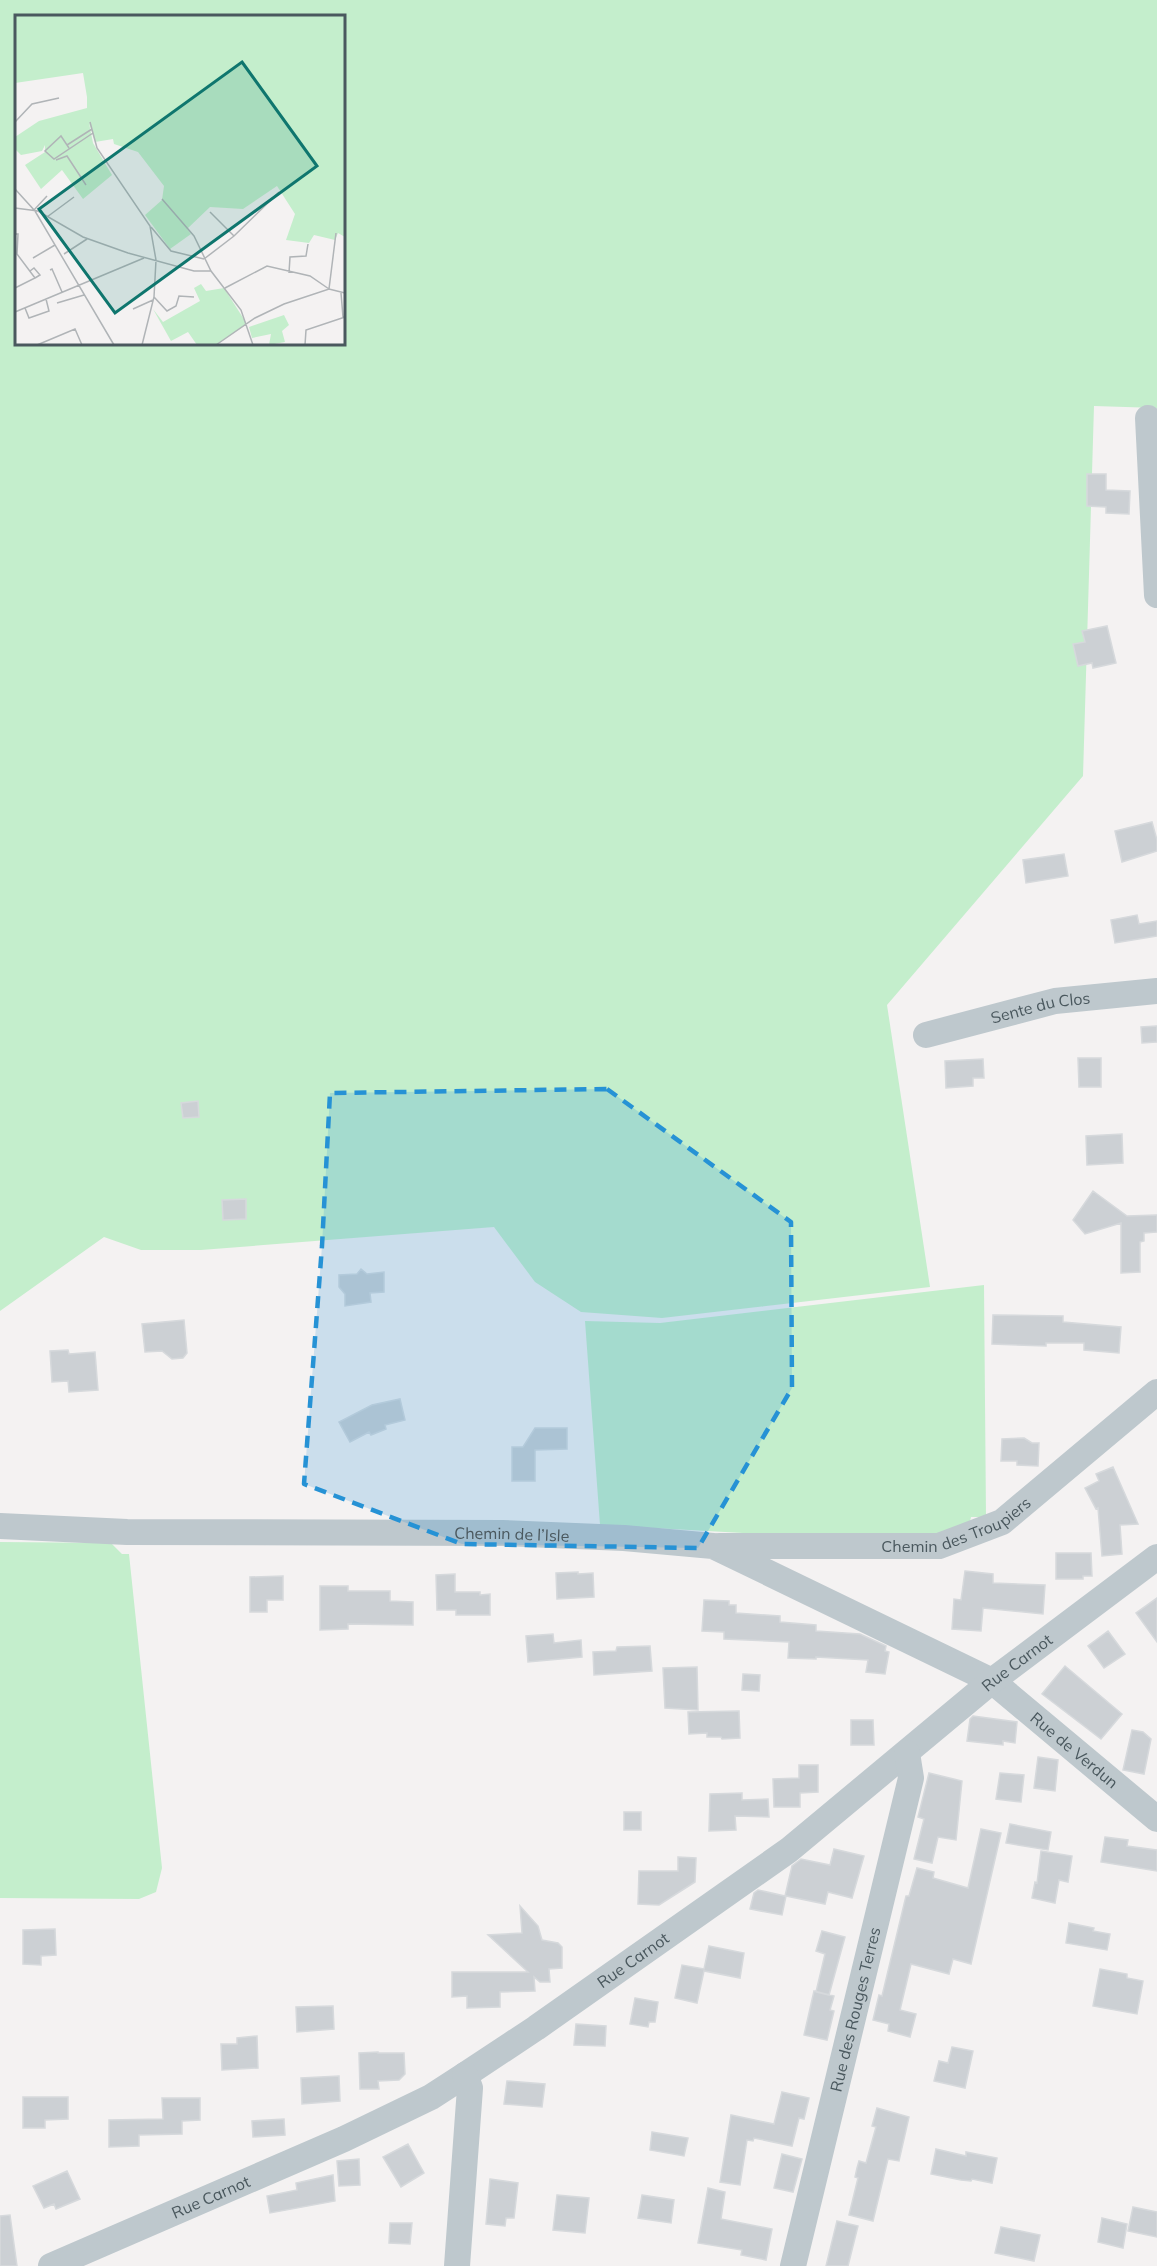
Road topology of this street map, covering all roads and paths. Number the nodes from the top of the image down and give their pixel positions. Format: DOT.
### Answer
graph roads {
  1 [pos="1148,418"];
  2 [pos="1157,595"];
  3 [pos="1157,991"];
  4 [pos="926,1035"];
  5 [pos="1157,1392"];
  6 [pos="0,1526"];
  7 [pos="712,1546"];
  8 [pos="1157,1557"];
  9 [pos="992,1682"];
  10 [pos="908,1753"];
  11 [pos="1157,1819"];
  12 [pos="465,2075"];
  13 [pos="51,2266"];
  14 [pos="457,2266"];
  15 [pos="793,2266"];
  1 -- 2 [label="street"];
  3 -- 4 [label="street, Sente du Clos"];
  5 -- 7 [label="street, Chemin des Troupiers"];
  6 -- 7 [label="street, Chemin de l’Isle"];
  7 -- 9 [label="street, Chemin de l’Isle"];
  8 -- 9 [label="street, Rue Carnot"];
  9 -- 10 [label="street, Rue Carnot"];
  9 -- 11 [label="street, Rue de Verdun"];
  10 -- 12 [label="street, Rue Carnot"];
  10 -- 15 [label="street, Rue des Rouges Terres"];
  12 -- 13 [label="street, Rue Carnot"];
  12 -- 14 [label="street"];
}
